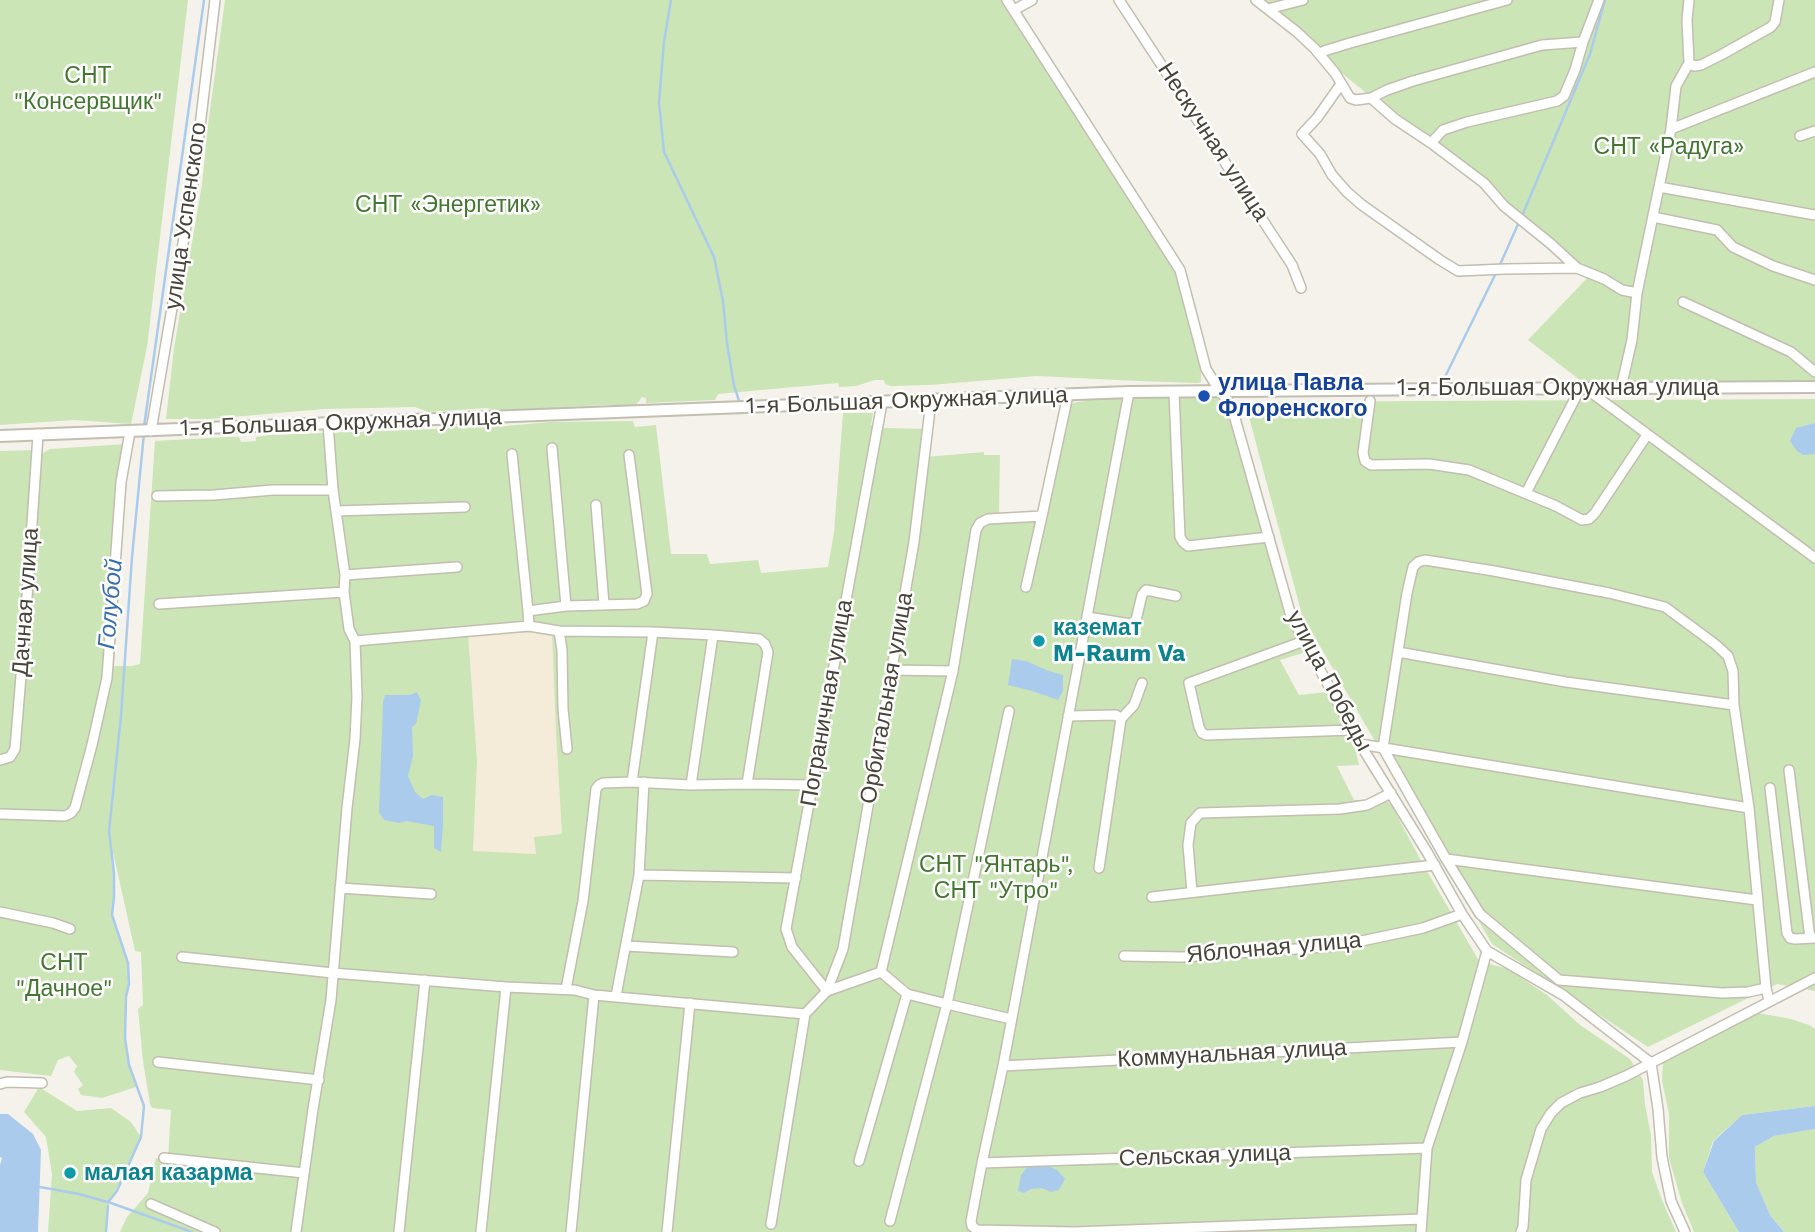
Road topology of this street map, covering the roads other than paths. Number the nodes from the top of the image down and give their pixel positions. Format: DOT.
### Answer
graph roads {
  1 [pos="215,0"];
  2 [pos="1007,0"];
  3 [pos="1032,0"];
  4 [pos="1119,0"];
  5 [pos="1256,0"];
  6 [pos="1303,0"];
  7 [pos="1507,0"];
  8 [pos="1599,0"];
  9 [pos="1689,0"];
  10 [pos="1779,0"];
  11 [pos="1268,9"];
  12 [pos="1014,10"];
  13 [pos="1583,42"];
  14 [pos="1320,55"];
  15 [pos="1689,64"];
  16 [pos="1815,72"];
  17 [pos="1342,84"];
  18 [pos="1371,98"];
  19 [pos="1671,129"];
  20 [pos="1815,131"];
  21 [pos="1800,136"];
  22 [pos="1432,143"];
  23 [pos="1660,187"];
  24 [pos="1815,215"];
  25 [pos="1653,218"];
  26 [pos="1577,268"];
  27 [pos="1815,280"];
  28 [pos="1301,288"];
  29 [pos="1637,293"];
  30 [pos="1683,302"];
  31 [pos="1815,372"];
  32 [pos="1815,387"];
  33 [pos="1582,388"];
  34 [pos="1621,388"];
  35 [pos="1219,390"];
  36 [pos="1129,392"];
  37 [pos="1174,392"];
  38 [pos="1068,395"];
  39 [pos="931,401"];
  40 [pos="1370,401"];
  41 [pos="882,403"];
  42 [pos="328,424"];
  43 [pos="133,431"];
  44 [pos="151,431"];
  45 [pos="38,435"];
  46 [pos="1647,435"];
  47 [pos="0,436"];
  48 [pos="552,448"];
  49 [pos="512,454"];
  50 [pos="629,455"];
  51 [pos="333,490"];
  52 [pos="1527,493"];
  53 [pos="157,496"];
  54 [pos="596,505"];
  55 [pos="465,507"];
  56 [pos="336,511"];
  57 [pos="1042,516"];
  58 [pos="1269,537"];
  59 [pos="1815,558"];
  60 [pos="457,567"];
  61 [pos="345,575"];
  62 [pos="1026,587"];
  63 [pos="344,592"];
  64 [pos="1177,596"];
  65 [pos="159,604"];
  66 [pos="604,604"];
  67 [pos="566,606"];
  68 [pos="528,611"];
  69 [pos="1087,617"];
  70 [pos="529,626"];
  71 [pos="559,631"];
  72 [pos="653,632"];
  73 [pos="713,635"];
  74 [pos="355,641"];
  75 [pos="1304,641"];
  76 [pos="1398,652"];
  77 [pos="891,670"];
  78 [pos="953,671"];
  79 [pos="1142,683"];
  80 [pos="1734,705"];
  81 [pos="1009,711"];
  82 [pos="1068,716"];
  83 [pos="1121,719"];
  84 [pos="1353,730"];
  85 [pos="1360,744"];
  86 [pos="567,748"];
  87 [pos="1383,748"];
  88 [pos="0,760"];
  89 [pos="1789,770"];
  90 [pos="632,782"];
  91 [pos="644,782"];
  92 [pos="747,784"];
  93 [pos="691,785"];
  94 [pos="812,786"];
  95 [pos="1770,788"];
  96 [pos="1391,793"];
  97 [pos="1749,808"];
  98 [pos="0,814"];
  99 [pos="1446,859"];
  100 [pos="1435,865"];
  101 [pos="1099,868"];
  102 [pos="639,876"];
  103 [pos="796,878"];
  104 [pos="340,888"];
  105 [pos="1192,892"];
  106 [pos="431,894"];
  107 [pos="1152,897"];
  108 [pos="1757,900"];
  109 [pos="0,912"];
  110 [pos="1462,914"];
  111 [pos="70,929"];
  112 [pos="1812,938"];
  113 [pos="626,946"];
  114 [pos="1487,951"];
  115 [pos="733,952"];
  116 [pos="1124,956"];
  117 [pos="182,957"];
  118 [pos="881,972"];
  119 [pos="333,973"];
  120 [pos="1815,978"];
  121 [pos="425,980"];
  122 [pos="506,987"];
  123 [pos="1766,988"];
  124 [pos="566,989"];
  125 [pos="827,991"];
  126 [pos="907,994"];
  127 [pos="594,995"];
  128 [pos="616,996"];
  129 [pos="1769,1002"];
  130 [pos="690,1003"];
  131 [pos="947,1004"];
  132 [pos="805,1014"];
  133 [pos="1011,1019"];
  134 [pos="1462,1042"];
  135 [pos="158,1062"];
  136 [pos="1651,1063"];
  137 [pos="1003,1066"];
  138 [pos="319,1080"];
  139 [pos="41,1083"];
  140 [pos="0,1084"];
  141 [pos="1427,1148"];
  142 [pos="164,1158"];
  143 [pos="859,1161"];
  144 [pos="982,1163"];
  145 [pos="304,1173"];
  146 [pos="151,1204"];
  147 [pos="1422,1219"];
  148 [pos="890,1221"];
  149 [pos="771,1224"];
  150 [pos="215,1232"];
  151 [pos="296,1232"];
  152 [pos="399,1232"];
  153 [pos="481,1232"];
  154 [pos="572,1232"];
  155 [pos="667,1232"];
  156 [pos="1421,1232"];
  157 [pos="1521,1232"];
  158 [pos="1685,1232"];
  1 -- 44 [label="street, улица Успенского"];
  2 -- 12 [label="street"];
  3 -- 12 [label="street"];
  4 -- 28 [label="street, Нескучная улица"];
  5 -- 11 [label="street"];
  6 -- 11 [label="street"];
  7 -- 14 [label="street"];
  8 -- 13 [label="street"];
  9 -- 15 [label="street"];
  10 -- 15 [label="street"];
  11 -- 14 [label="street"];
  12 -- 35 [label="street"];
  13 -- 18 [label="street"];
  13 -- 22 [label="street"];
  14 -- 17 [label="street"];
  15 -- 19 [label="street"];
  16 -- 19 [label="street"];
  17 -- 18 [label="street"];
  17 -- 26 [label="street"];
  18 -- 22 [label="street"];
  19 -- 23 [label="street"];
  20 -- 21 [label="street"];
  22 -- 26 [label="street"];
  23 -- 24 [label="street"];
  23 -- 25 [label="street"];
  25 -- 27 [label="street"];
  25 -- 29 [label="street"];
  26 -- 29 [label="street"];
  29 -- 34 [label="street"];
  30 -- 31 [label="street"];
  32 -- 34 [label="street, 1-я Большая Окружная улица"];
  33 -- 34 [label="street, 1-я Большая Окружная улица"];
  33 -- 35 [label="street, 1-я Большая Окружная улица"];
  33 -- 46 [label="street"];
  33 -- 52 [label="street"];
  35 -- 37 [label="street, 1-я Большая Окружная улица"];
  35 -- 58 [label="street, улица Победы"];
  36 -- 37 [label="street, 1-я Большая Окружная улица"];
  36 -- 38 [label="street, 1-я Большая Окружная улица"];
  36 -- 69 [label="street"];
  37 -- 58 [label="street"];
  38 -- 39 [label="street, 1-я Большая Окружная улица"];
  38 -- 57 [label="street"];
  39 -- 41 [label="street, 1-я Большая Окружная улица"];
  39 -- 77 [label="street, Орбитальная улица"];
  40 -- 52 [label="street"];
  41 -- 42 [label="street, 1-я Большая Окружная улица"];
  41 -- 94 [label="street, Пограничная улица"];
  42 -- 44 [label="street, 1-я Большая Окружная улица"];
  42 -- 51 [label="street"];
  43 -- 44 [label="street, 1-я Большая Окружная улица"];
  43 -- 45 [label="street, 1-я Большая Окружная улица"];
  43 -- 98 [label="street"];
  45 -- 47 [label="street, 1-я Большая Окружная улица"];
  45 -- 88 [label="street, Дачная улица"];
  46 -- 52 [label="street"];
  46 -- 59 [label="street"];
  48 -- 67 [label="street"];
  49 -- 68 [label="street"];
  50 -- 66 [label="street"];
  51 -- 53 [label="street"];
  51 -- 56 [label="street"];
  54 -- 66 [label="street"];
  55 -- 56 [label="street"];
  56 -- 61 [label="street"];
  57 -- 62 [label="street"];
  57 -- 78 [label="street"];
  58 -- 75 [label="street, улица Победы"];
  60 -- 61 [label="street"];
  61 -- 63 [label="street"];
  63 -- 65 [label="street"];
  63 -- 74 [label="street"];
  64 -- 69 [label="street"];
  66 -- 67 [label="street"];
  67 -- 68 [label="street"];
  68 -- 70 [label="street"];
  69 -- 82 [label="street"];
  70 -- 71 [label="street"];
  70 -- 74 [label="street"];
  71 -- 72 [label="street"];
  71 -- 86 [label="street"];
  72 -- 73 [label="street"];
  72 -- 90 [label="street"];
  73 -- 92 [label="street"];
  73 -- 93 [label="street"];
  74 -- 104 [label="street"];
  75 -- 84 [label="street, улица Победы"];
  75 -- 84 [label="street"];
  76 -- 80 [label="street"];
  76 -- 80 [label="street"];
  76 -- 87 [label="street"];
  77 -- 78 [label="street"];
  77 -- 125 [label="street, Орбитальная улица"];
  78 -- 118 [label="street"];
  79 -- 83 [label="street"];
  80 -- 97 [label="street"];
  81 -- 131 [label="street"];
  82 -- 83 [label="street"];
  82 -- 133 [label="street"];
  83 -- 101 [label="street"];
  84 -- 85 [label="street, улица Победы"];
  85 -- 87 [label="street"];
  85 -- 96 [label="street, улица Победы"];
  87 -- 97 [label="street"];
  87 -- 99 [label="street"];
  89 -- 112 [label="street"];
  90 -- 91 [label="street"];
  90 -- 124 [label="street"];
  91 -- 93 [label="street"];
  91 -- 102 [label="street"];
  92 -- 93 [label="street"];
  92 -- 94 [label="street"];
  94 -- 103 [label="street, Пограничная улица"];
  95 -- 112 [label="street"];
  96 -- 100 [label="street, улица Победы"];
  96 -- 105 [label="street"];
  97 -- 108 [label="street"];
  99 -- 108 [label="street"];
  99 -- 123 [label="street"];
  100 -- 105 [label="street"];
  100 -- 110 [label="street, улица Победы"];
  102 -- 103 [label="street"];
  102 -- 113 [label="street"];
  103 -- 125 [label="street, Пограничная улица"];
  104 -- 106 [label="street"];
  104 -- 119 [label="street"];
  105 -- 107 [label="street"];
  108 -- 123 [label="street"];
  109 -- 111 [label="street"];
  110 -- 114 [label="street, улица Победы"];
  110 -- 116 [label="street, Яблочная улица"];
  113 -- 115 [label="street"];
  113 -- 128 [label="street"];
  114 -- 134 [label="street"];
  114 -- 136 [label="street"];
  117 -- 119 [label="street"];
  118 -- 125 [label="street"];
  118 -- 126 [label="street"];
  119 -- 121 [label="street"];
  119 -- 138 [label="street"];
  120 -- 129 [label="street"];
  121 -- 122 [label="street"];
  121 -- 152 [label="street"];
  122 -- 124 [label="street"];
  122 -- 153 [label="street"];
  123 -- 129 [label="street"];
  124 -- 127 [label="street"];
  125 -- 132 [label="street"];
  126 -- 131 [label="street"];
  126 -- 143 [label="street"];
  127 -- 128 [label="street"];
  127 -- 154 [label="street"];
  128 -- 130 [label="street"];
  129 -- 136 [label="street"];
  130 -- 132 [label="street"];
  130 -- 155 [label="street"];
  131 -- 133 [label="street"];
  131 -- 148 [label="street"];
  132 -- 149 [label="street"];
  133 -- 137 [label="street"];
  134 -- 137 [label="street, Коммунальная улица"];
  134 -- 141 [label="street"];
  135 -- 138 [label="street"];
  136 -- 157 [label="street"];
  136 -- 158 [label="street"];
  137 -- 144 [label="street"];
  138 -- 145 [label="street"];
  139 -- 140 [label="street"];
  141 -- 144 [label="street, Сельская улица"];
  141 -- 147 [label="street"];
  142 -- 145 [label="street"];
  144 -- 147 [label="street"];
  145 -- 151 [label="street"];
  146 -- 150 [label="street"];
  147 -- 156 [label="street"];
}
